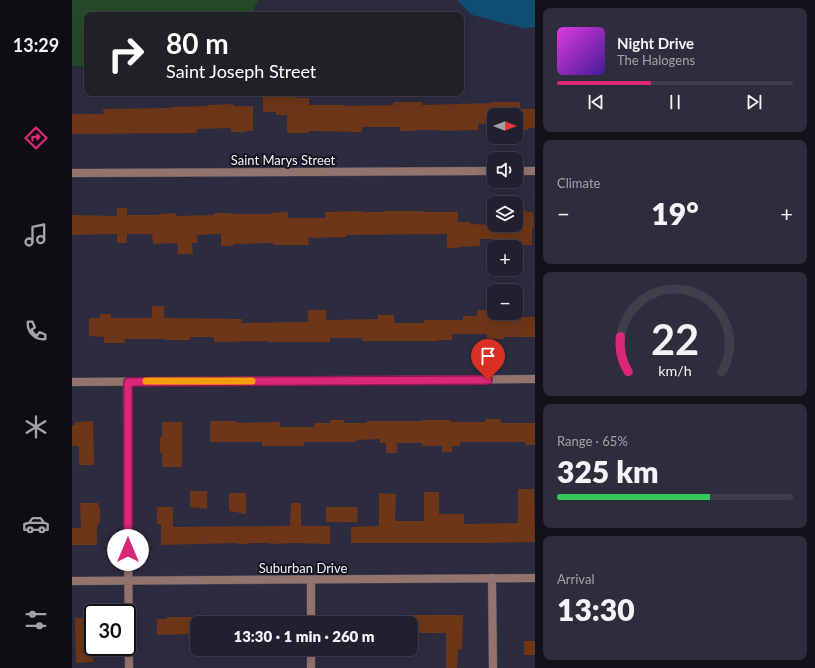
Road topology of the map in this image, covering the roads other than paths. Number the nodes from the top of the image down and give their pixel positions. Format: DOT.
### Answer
graph roads {
  1 [pos="487,171"];
  2 [pos="523,171"];
  3 [pos="535,171"];
  4 [pos="72,173"];
  5 [pos="535,379"];
  6 [pos="72,382"];
  7 [pos="128,382"];
  8 [pos="492,578"];
  9 [pos="535,578"];
  10 [pos="129,580"];
  11 [pos="311,580"];
  12 [pos="72,581"];
  13 [pos="311,616"];
  14 [pos="311,656"];
  15 [pos="129,668"];
  16 [pos="311,668"];
  17 [pos="493,668"];
  1 -- 4 [label="street, Saint Marys Street"];
  2 -- 3 [label="street"];
  5 -- 7 [label="street"];
  6 -- 7 [label="street"];
  7 -- 10 [label="street"];
  8 -- 9 [label="street, Suburban Drive"];
  8 -- 11 [label="street, Suburban Drive"];
  8 -- 17 [label="street"];
  10 -- 11 [label="street, Suburban Drive"];
  10 -- 12 [label="street, Suburban Drive"];
  10 -- 15 [label="street"];
  11 -- 13 [label="street"];
  14 -- 16 [label="street"];
}
